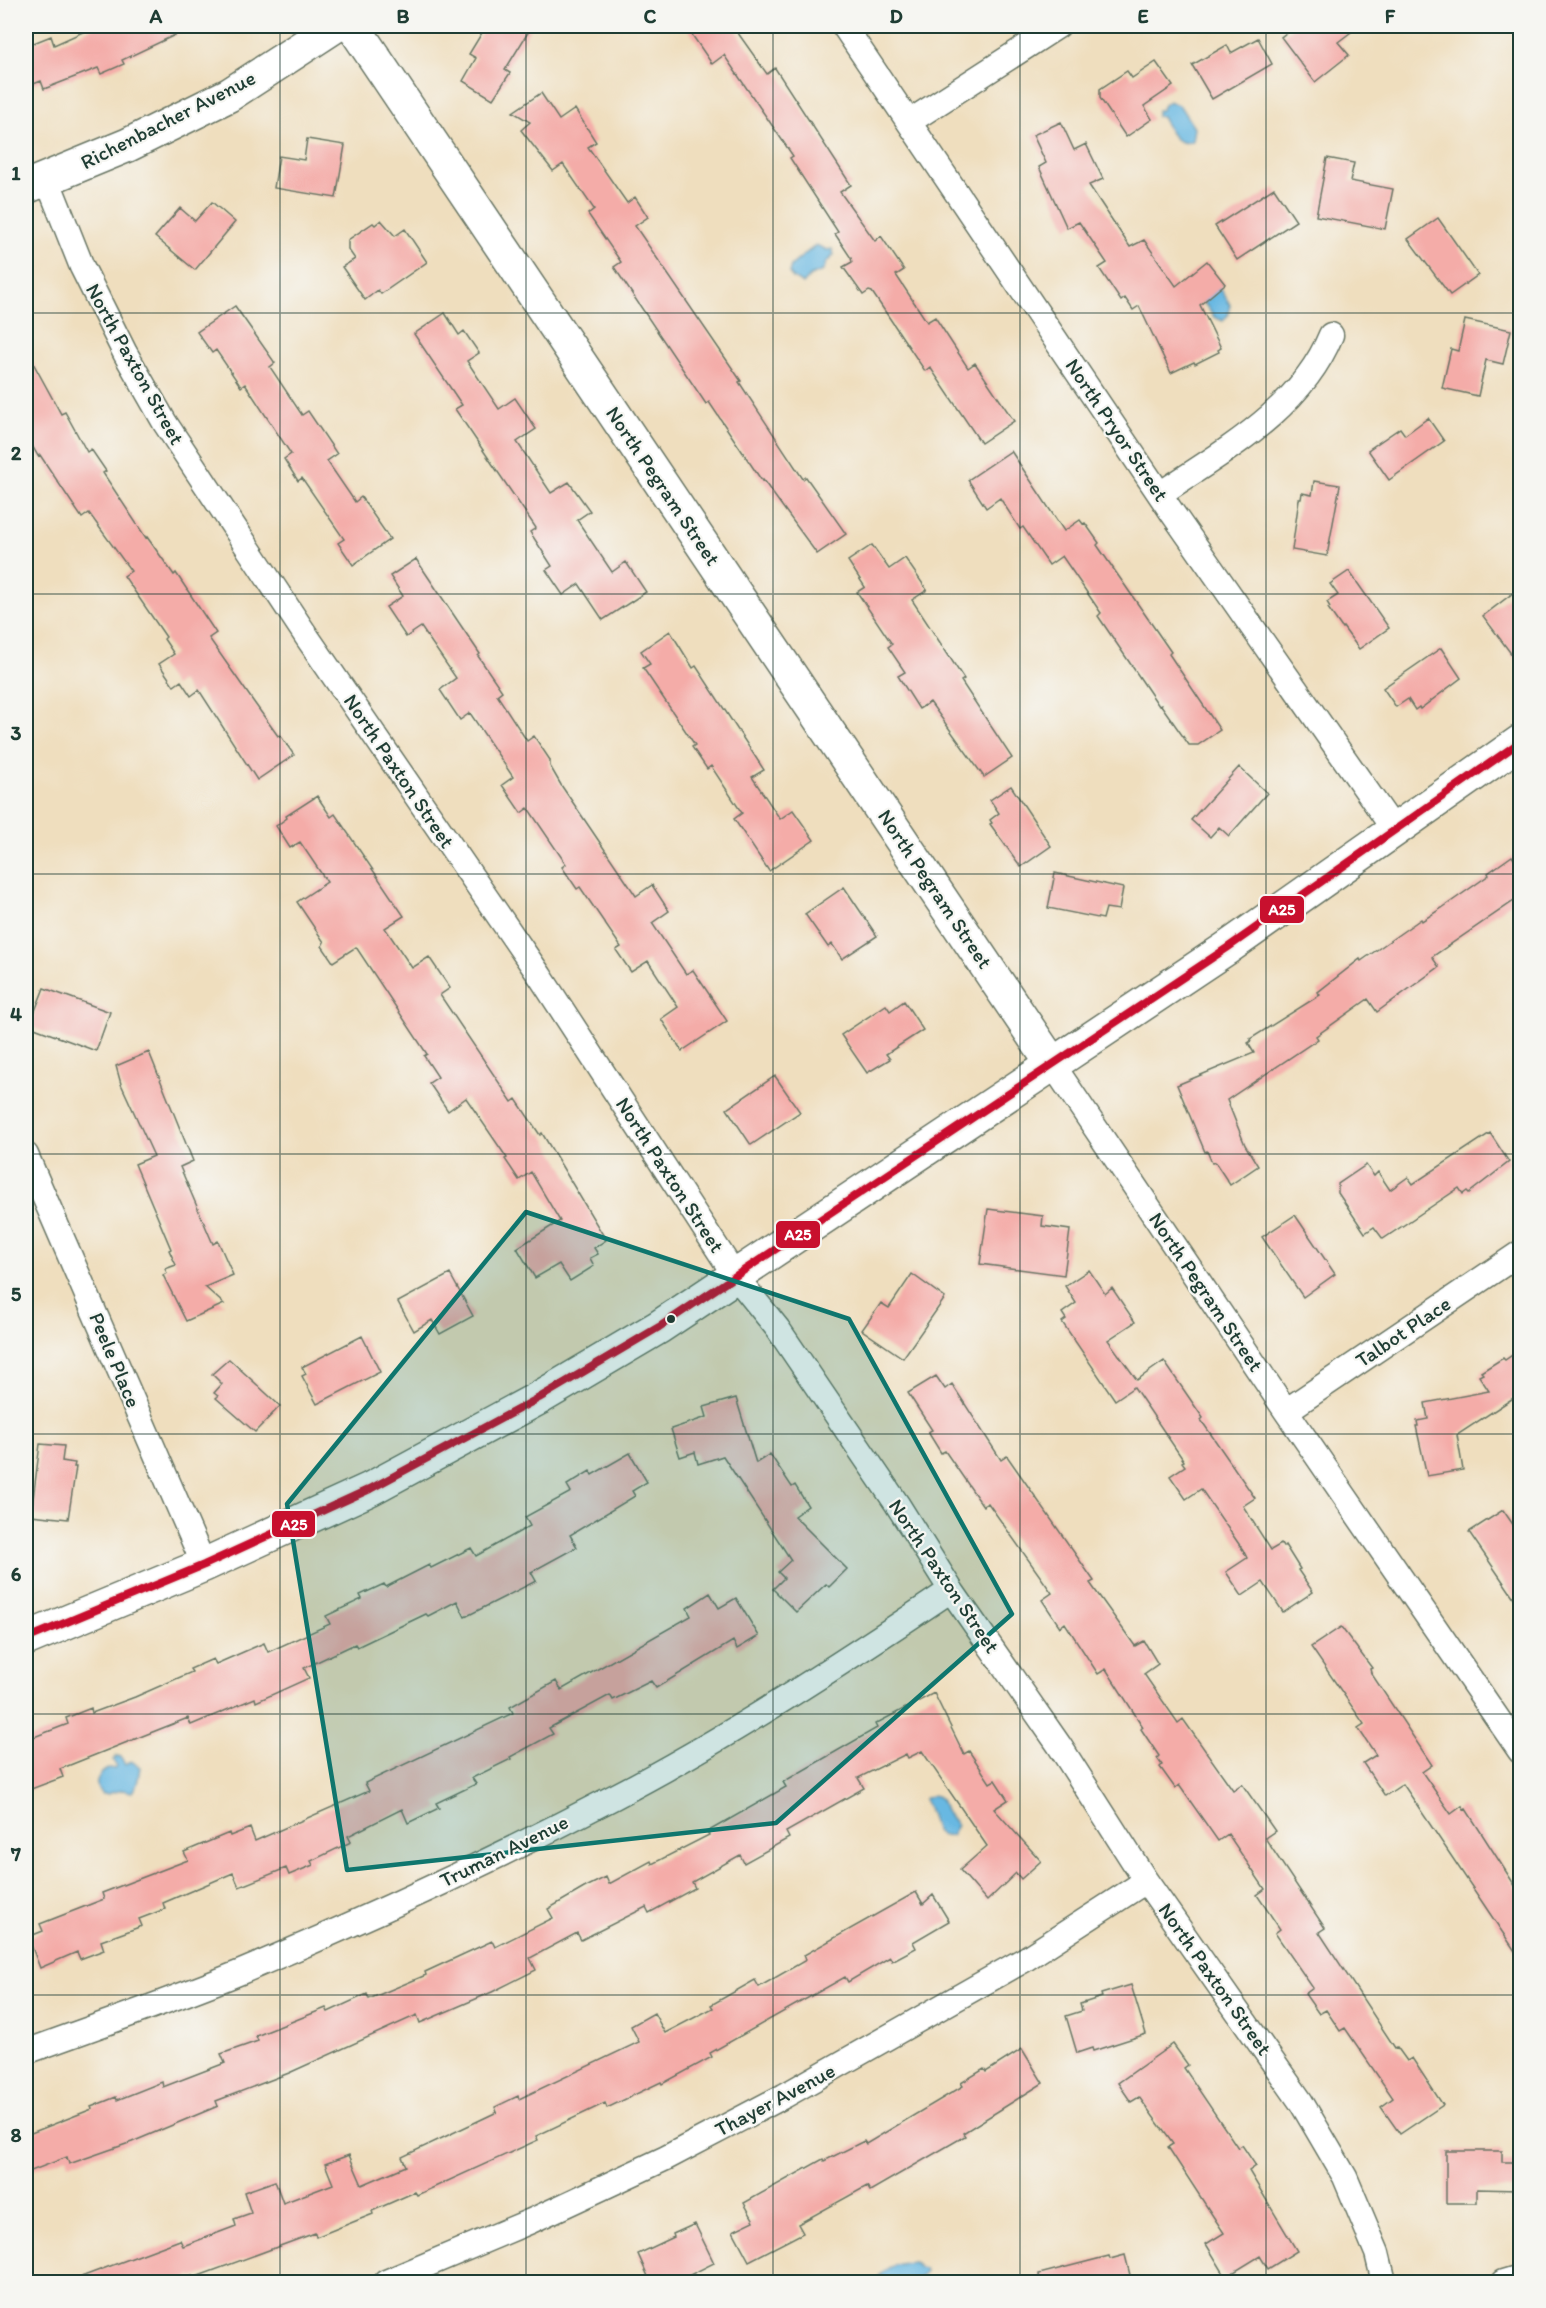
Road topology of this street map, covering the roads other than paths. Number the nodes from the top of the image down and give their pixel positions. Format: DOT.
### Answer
graph roads {
  1 [pos="335,26"];
  2 [pos="353,26"];
  3 [pos="844,26"];
  4 [pos="1058,26"];
  5 [pos="909,122"];
  6 [pos="36,183"];
  7 [pos="1331,335"];
  8 [pos="1160,494"];
  9 [pos="1521,742"];
  10 [pos="1392,832"];
  11 [pos="1053,1065"];
  12 [pos="26,1155"];
  13 [pos="1521,1253"];
  14 [pos="736,1277"];
  15 [pos="1286,1411"];
  16 [pos="204,1565"];
  17 [pos="951,1590"];
  18 [pos="26,1639"];
  19 [pos="1521,1751"];
  20 [pos="1146,1881"];
  21 [pos="26,2052"];
  22 [pos="1521,2277"];
  23 [pos="386,2283"];
  24 [pos="1384,2283"];
  25 [pos="1503,2283"];
  1 -- 6 [label="street, Richenbacher Avenue"];
  2 -- 11 [label="street, North Pegram Street"];
  3 -- 5 [label="street, North Pryor Street"];
  4 -- 5 [label="street"];
  5 -- 8 [label="street, North Pryor Street"];
  6 -- 14 [label="street, North Paxton Street"];
  7 -- 8 [label="street"];
  8 -- 10 [label="street, North Pryor Street"];
  9 -- 10 [label="street"];
  10 -- 11 [label="street"];
  11 -- 14 [label="street"];
  11 -- 15 [label="street, North Pegram Street"];
  12 -- 16 [label="street, Peele Place"];
  13 -- 15 [label="street, Talbot Place"];
  14 -- 16 [label="street"];
  14 -- 17 [label="street, North Paxton Street"];
  15 -- 19 [label="street, North Pegram Street"];
  16 -- 18 [label="street"];
  17 -- 20 [label="street, North Paxton Street"];
  17 -- 21 [label="street, Truman Avenue"];
  20 -- 23 [label="street, Thayer Avenue"];
  20 -- 24 [label="street, North Paxton Street"];
  22 -- 25 [label="street"];
}
